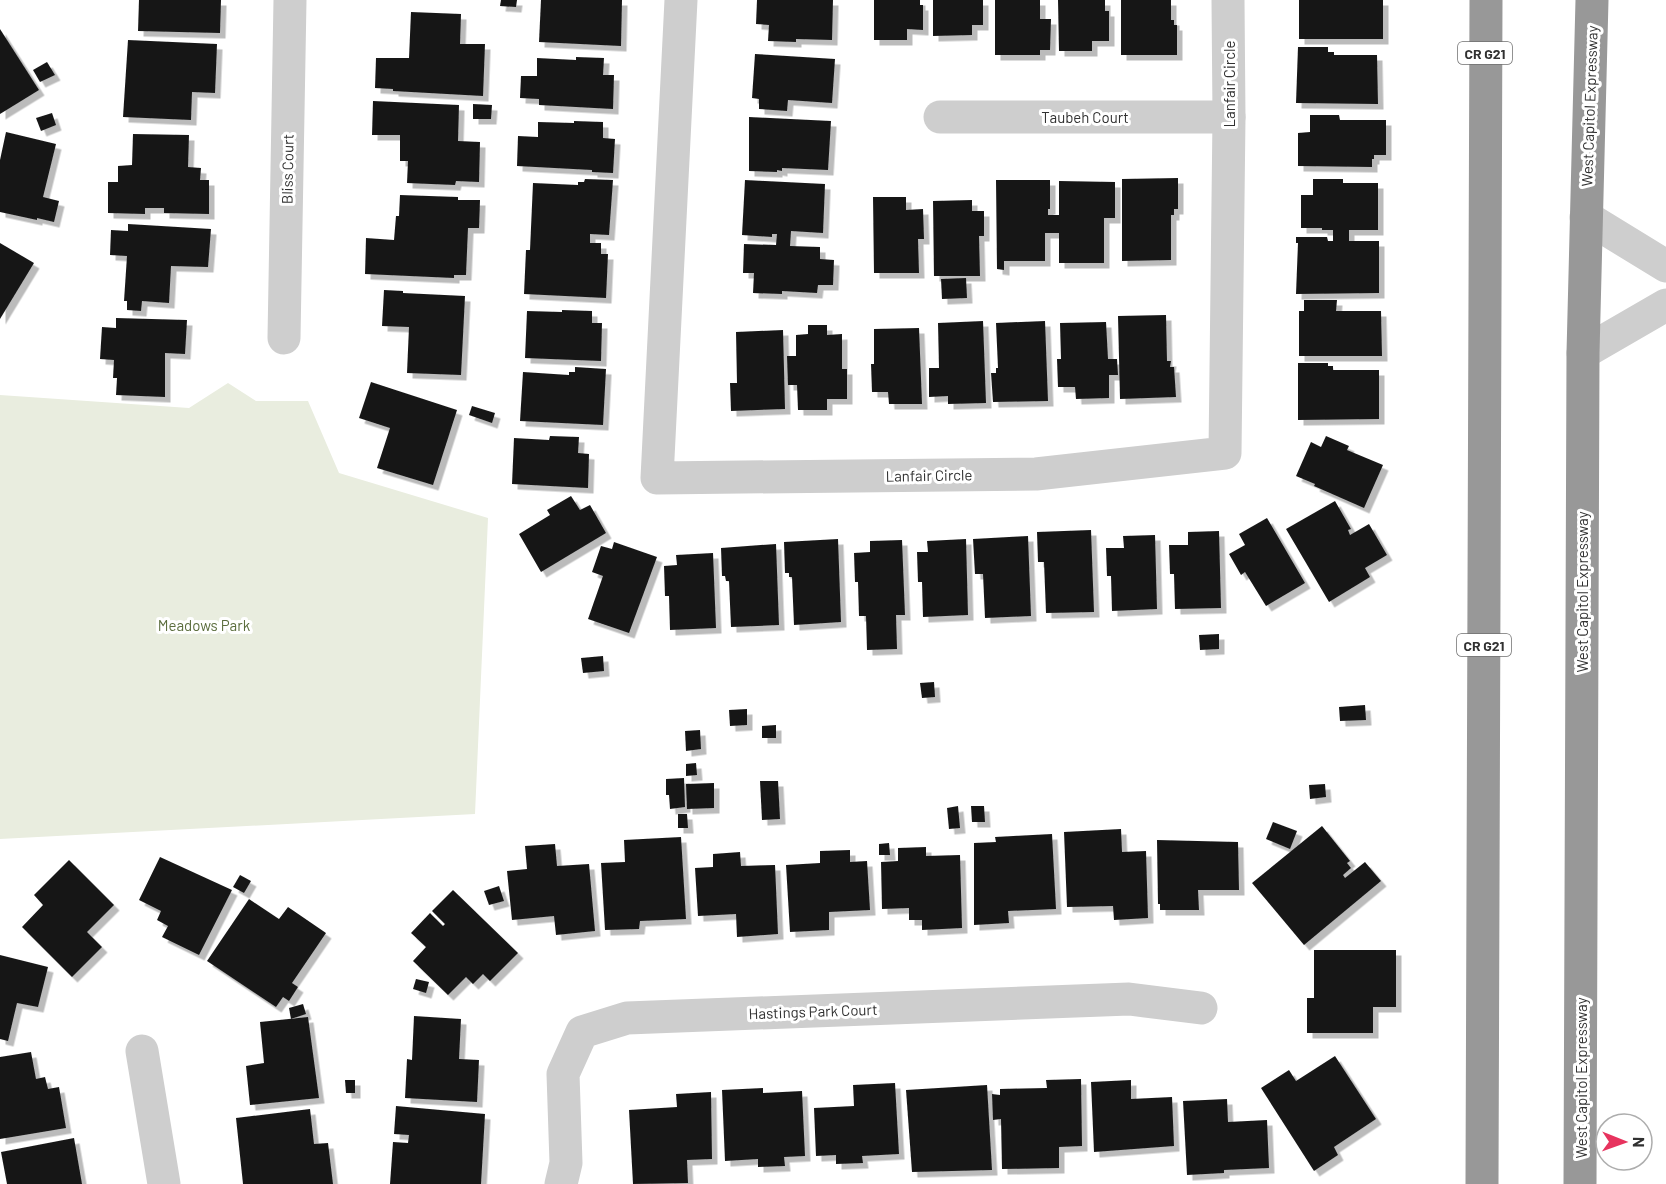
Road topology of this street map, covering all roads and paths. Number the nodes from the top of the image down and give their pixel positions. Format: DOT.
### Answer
graph roads {
  1 [pos="290,0"];
  2 [pos="681,0"];
  3 [pos="1228,0"];
  4 [pos="1486,0"];
  5 [pos="1592,0"];
  6 [pos="940,117"];
  7 [pos="1229,117"];
  8 [pos="1586,217"];
  9 [pos="1666,266"];
  10 [pos="1666,305"];
  11 [pos="284,338"];
  12 [pos="1582,353"];
  13 [pos="1201,1008"];
  14 [pos="142,1051"];
  15 [pos="164,1184"];
  16 [pos="561,1184"];
  17 [pos="1482,1184"];
  18 [pos="1580,1184"];
  1 -- 11 [label="street, Bliss Court"];
  2 -- 7 [label="street, Lanfair Circle"];
  3 -- 7 [label="street, Lanfair Circle"];
  4 -- 17 [label="highway, CR G21"];
  5 -- 8 [label="highway, West Capitol Expressway"];
  6 -- 7 [label="street, Taubeh Court"];
  8 -- 9 [label="street"];
  8 -- 12 [label="highway, West Capitol Expressway"];
  10 -- 12 [label="street"];
  12 -- 18 [label="highway, West Capitol Expressway"];
  13 -- 16 [label="street, Hastings Park Court"];
  14 -- 15 [label="street"];
}
